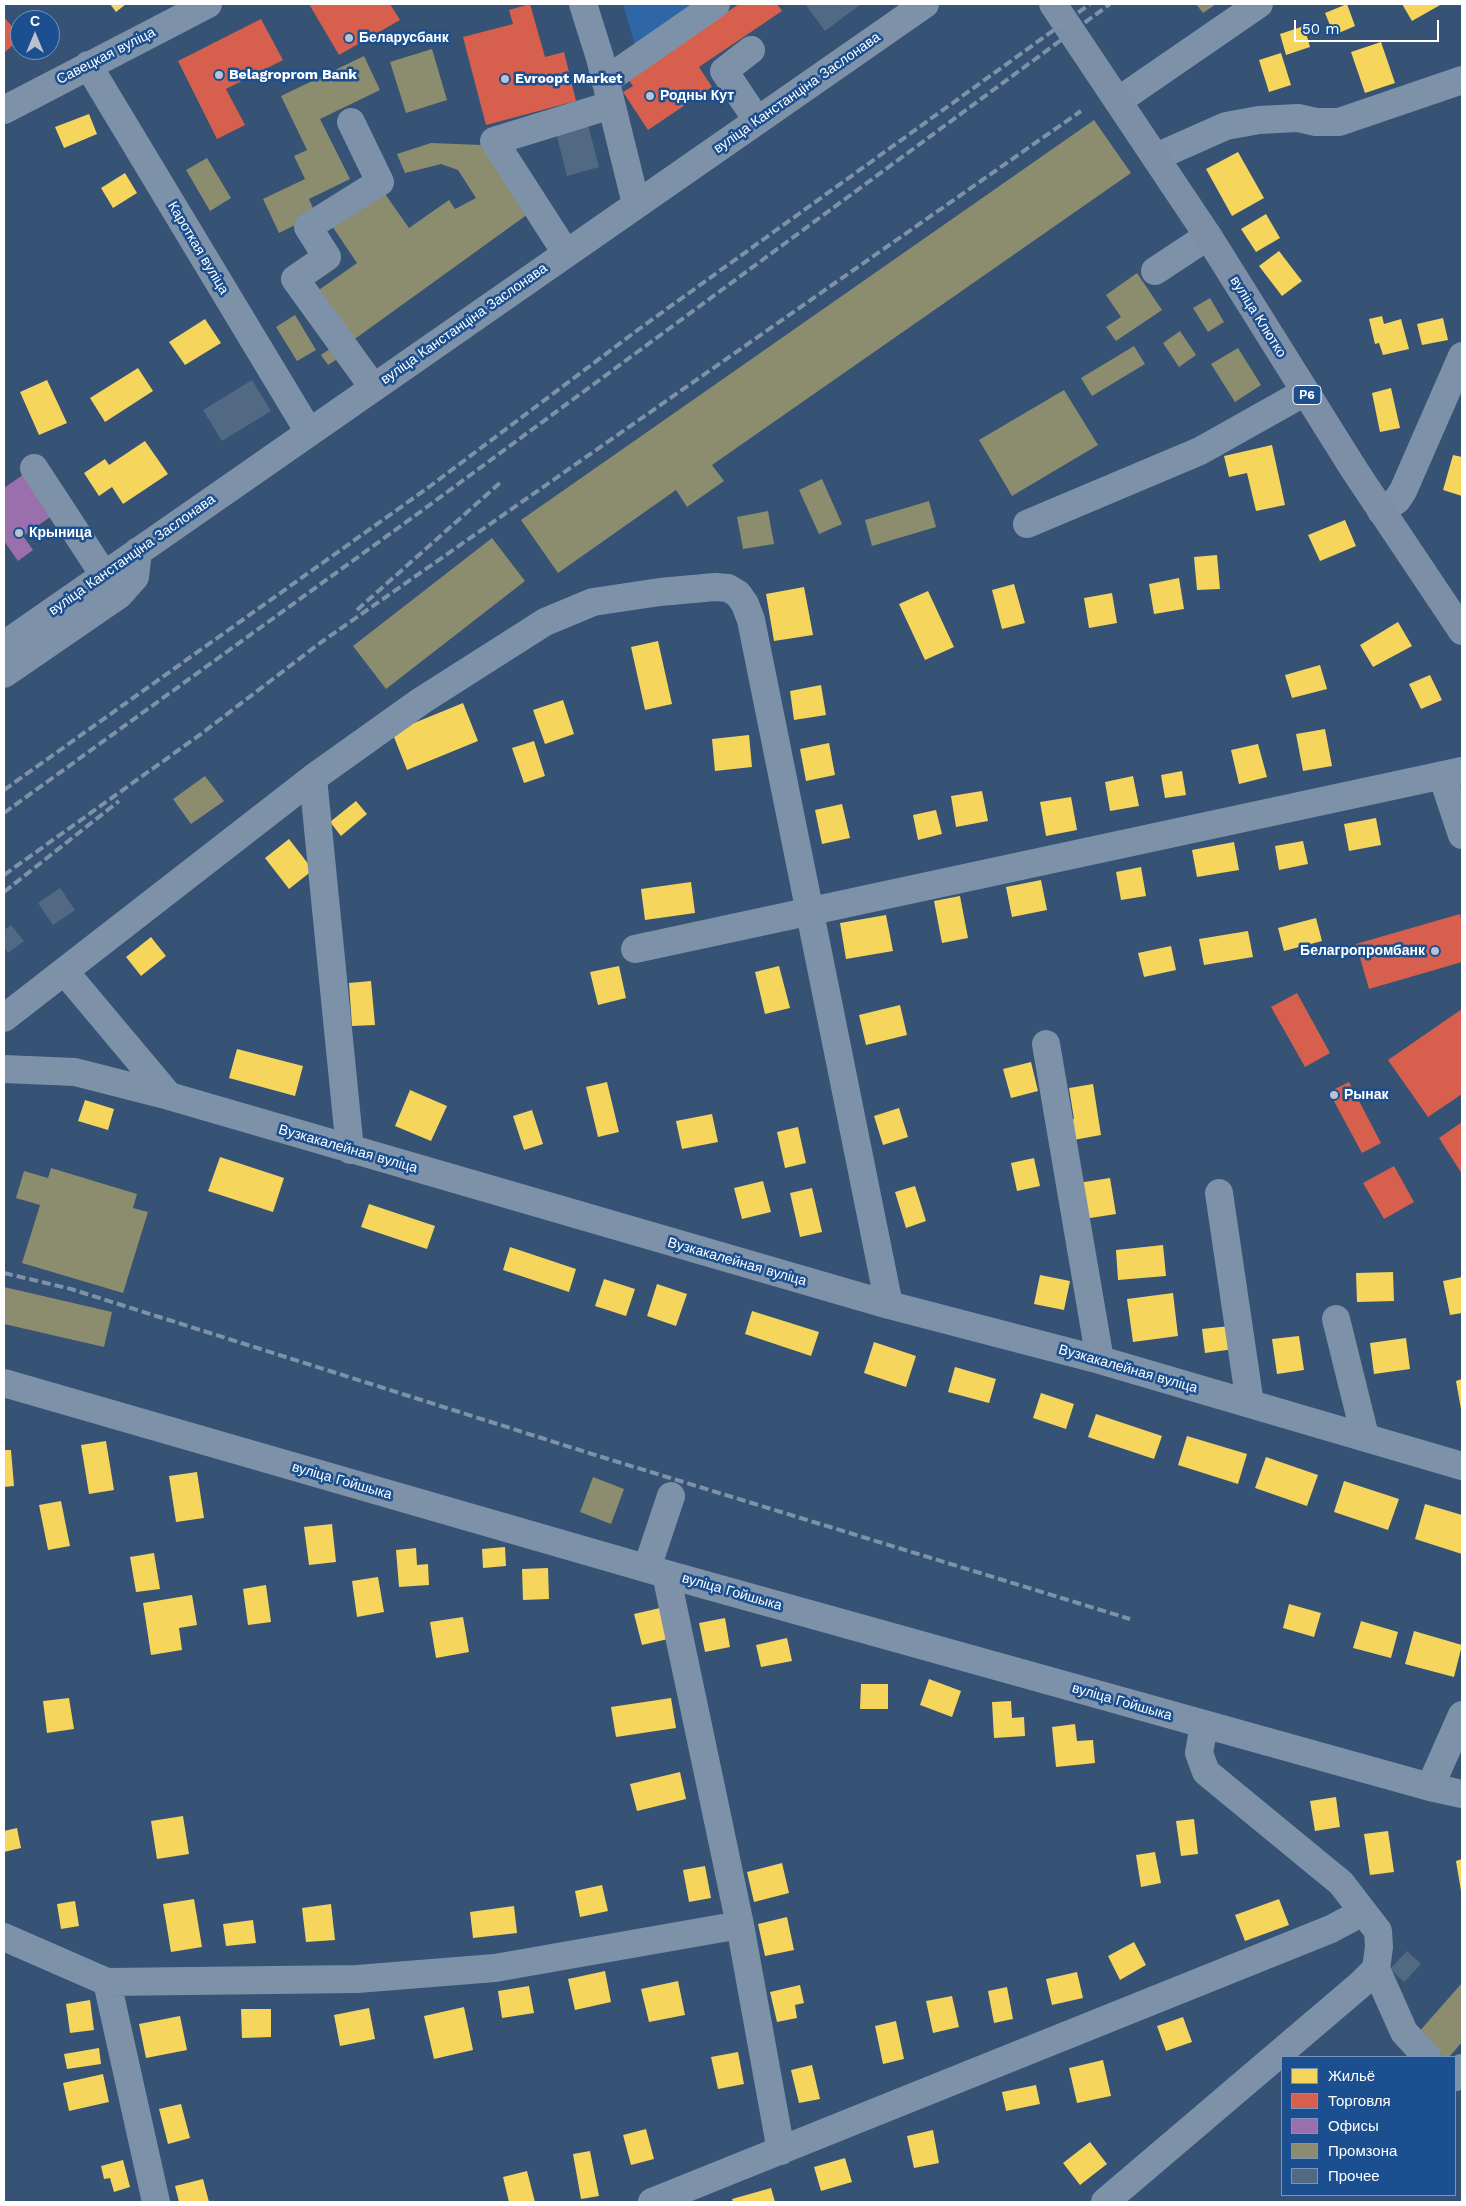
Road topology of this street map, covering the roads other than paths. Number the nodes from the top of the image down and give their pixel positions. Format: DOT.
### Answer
graph roads {
  1 [pos="208,4"];
  2 [pos="583,4"];
  3 [pos="716,4"];
  4 [pos="925,4"];
  5 [pos="1054,4"];
  6 [pos="1259,4"];
  7 [pos="181,10"];
  8 [pos="751,50"];
  9 [pos="88,65"];
  10 [pos="1462,80"];
  11 [pos="608,93"];
  12 [pos="1118,101"];
  13 [pos="4,110"];
  14 [pos="757,120"];
  15 [pos="350,122"];
  16 [pos="1156,157"];
  17 [pos="636,204"];
  18 [pos="1208,236"];
  19 [pos="566,253"];
  20 [pos="1156,271"];
  21 [pos="1462,356"];
  22 [pos="374,387"];
  23 [pos="1306,392"];
  24 [pos="309,432"];
  25 [pos="34,468"];
  26 [pos="1381,511"];
  27 [pos="1027,524"];
  28 [pos="138,551"];
  29 [pos="104,575"];
  30 [pos="1454,602"];
  31 [pos="1462,631"];
  32 [pos="4,645"];
  33 [pos="4,674"];
  34 [pos="1452,773"];
  35 [pos="313,778"];
  36 [pos="1462,835"];
  37 [pos="810,911"];
  38 [pos="635,950"];
  39 [pos="65,972"];
  40 [pos="4,1018"];
  41 [pos="1046,1044"];
  42 [pos="4,1069"];
  43 [pos="170,1096"];
  44 [pos="350,1150"];
  45 [pos="1218,1193"];
  46 [pos="889,1305"];
  47 [pos="1336,1319"];
  48 [pos="1100,1360"];
  49 [pos="4,1383"];
  50 [pos="1250,1404"];
  51 [pos="1364,1436"];
  52 [pos="1462,1466"];
  53 [pos="671,1496"];
  54 [pos="657,1571"];
  55 [pos="1462,1714"];
  56 [pos="1204,1725"];
  57 [pos="1430,1787"];
  58 [pos="1462,1794"];
  59 [pos="1363,1912"];
  60 [pos="740,1925"];
  61 [pos="4,1937"];
  62 [pos="1376,1969"];
  63 [pos="107,1982"];
  64 [pos="1425,2056"];
  65 [pos="781,2151"];
  66 [pos="156,2202"];
  67 [pos="652,2202"];
  68 [pos="1105,2202"];
  1 -- 7 [label="street, Савецкая вуліца"];
  2 -- 11 [label="street"];
  3 -- 11 [label="street"];
  4 -- 14 [label="street, вуліца Канстанціна Заслонава"];
  5 -- 12 [label="main road, вуліца Клютко / Р6"];
  6 -- 12 [label="street"];
  7 -- 9 [label="street, Савецкая вуліца"];
  8 -- 14 [label="street"];
  9 -- 13 [label="street, Савецкая вуліца"];
  9 -- 24 [label="street, Кароткая вуліца"];
  10 -- 16 [label="street"];
  11 -- 17 [label="street"];
  11 -- 19 [label="street"];
  12 -- 16 [label="main road, вуліца Клютко / Р6"];
  14 -- 17 [label="street, вуліца Канстанціна Заслонава"];
  15 -- 22 [label="street"];
  16 -- 18 [label="main road, вуліца Клютко / Р6"];
  17 -- 19 [label="street, вуліца Канстанціна Заслонава"];
  18 -- 20 [label="street"];
  18 -- 23 [label="main road, вуліца Клютко / Р6"];
  19 -- 22 [label="street, вуліца Канстанціна Заслонава"];
  21 -- 26 [label="street"];
  22 -- 24 [label="street, вуліца Канстанціна Заслонава"];
  23 -- 26 [label="main road, вуліца Клютко / Р6"];
  23 -- 27 [label="street"];
  24 -- 28 [label="street, вуліца Канстанціна Заслонава"];
  25 -- 29 [label="street"];
  26 -- 30 [label="main road, вуліца Клютко / Р6"];
  28 -- 29 [label="street, вуліца Канстанціна Заслонава"];
  28 -- 33 [label="street"];
  29 -- 32 [label="street, вуліца Канстанціна Заслонава"];
  30 -- 31 [label="main road, вуліца Клютко / Р6"];
  34 -- 36 [label="street"];
  34 -- 37 [label="street"];
  35 -- 37 [label="street"];
  35 -- 39 [label="street"];
  35 -- 44 [label="street"];
  37 -- 38 [label="street"];
  37 -- 46 [label="street"];
  39 -- 40 [label="street"];
  39 -- 43 [label="street"];
  41 -- 48 [label="street"];
  42 -- 43 [label="street, Вузкакалейная вуліца"];
  43 -- 44 [label="street, Вузкакалейная вуліца"];
  44 -- 46 [label="street, Вузкакалейная вуліца"];
  45 -- 50 [label="street"];
  46 -- 48 [label="street, Вузкакалейная вуліца"];
  47 -- 51 [label="street"];
  48 -- 50 [label="street, Вузкакалейная вуліца"];
  49 -- 54 [label="street, вуліца Гойшыка"];
  50 -- 51 [label="street, Вузкакалейная вуліца"];
  51 -- 52 [label="street, Вузкакалейная вуліца"];
  53 -- 54 [label="street"];
  54 -- 56 [label="street, вуліца Гойшыка"];
  54 -- 60 [label="street"];
  55 -- 57 [label="street"];
  56 -- 57 [label="street, вуліца Гойшыка"];
  56 -- 59 [label="street"];
  57 -- 58 [label="street, вуліца Гойшыка"];
  59 -- 62 [label="street"];
  59 -- 65 [label="street"];
  60 -- 63 [label="street"];
  60 -- 65 [label="street"];
  61 -- 63 [label="street"];
  62 -- 64 [label="street"];
  62 -- 68 [label="street"];
  63 -- 66 [label="street"];
  65 -- 67 [label="street"];
}
